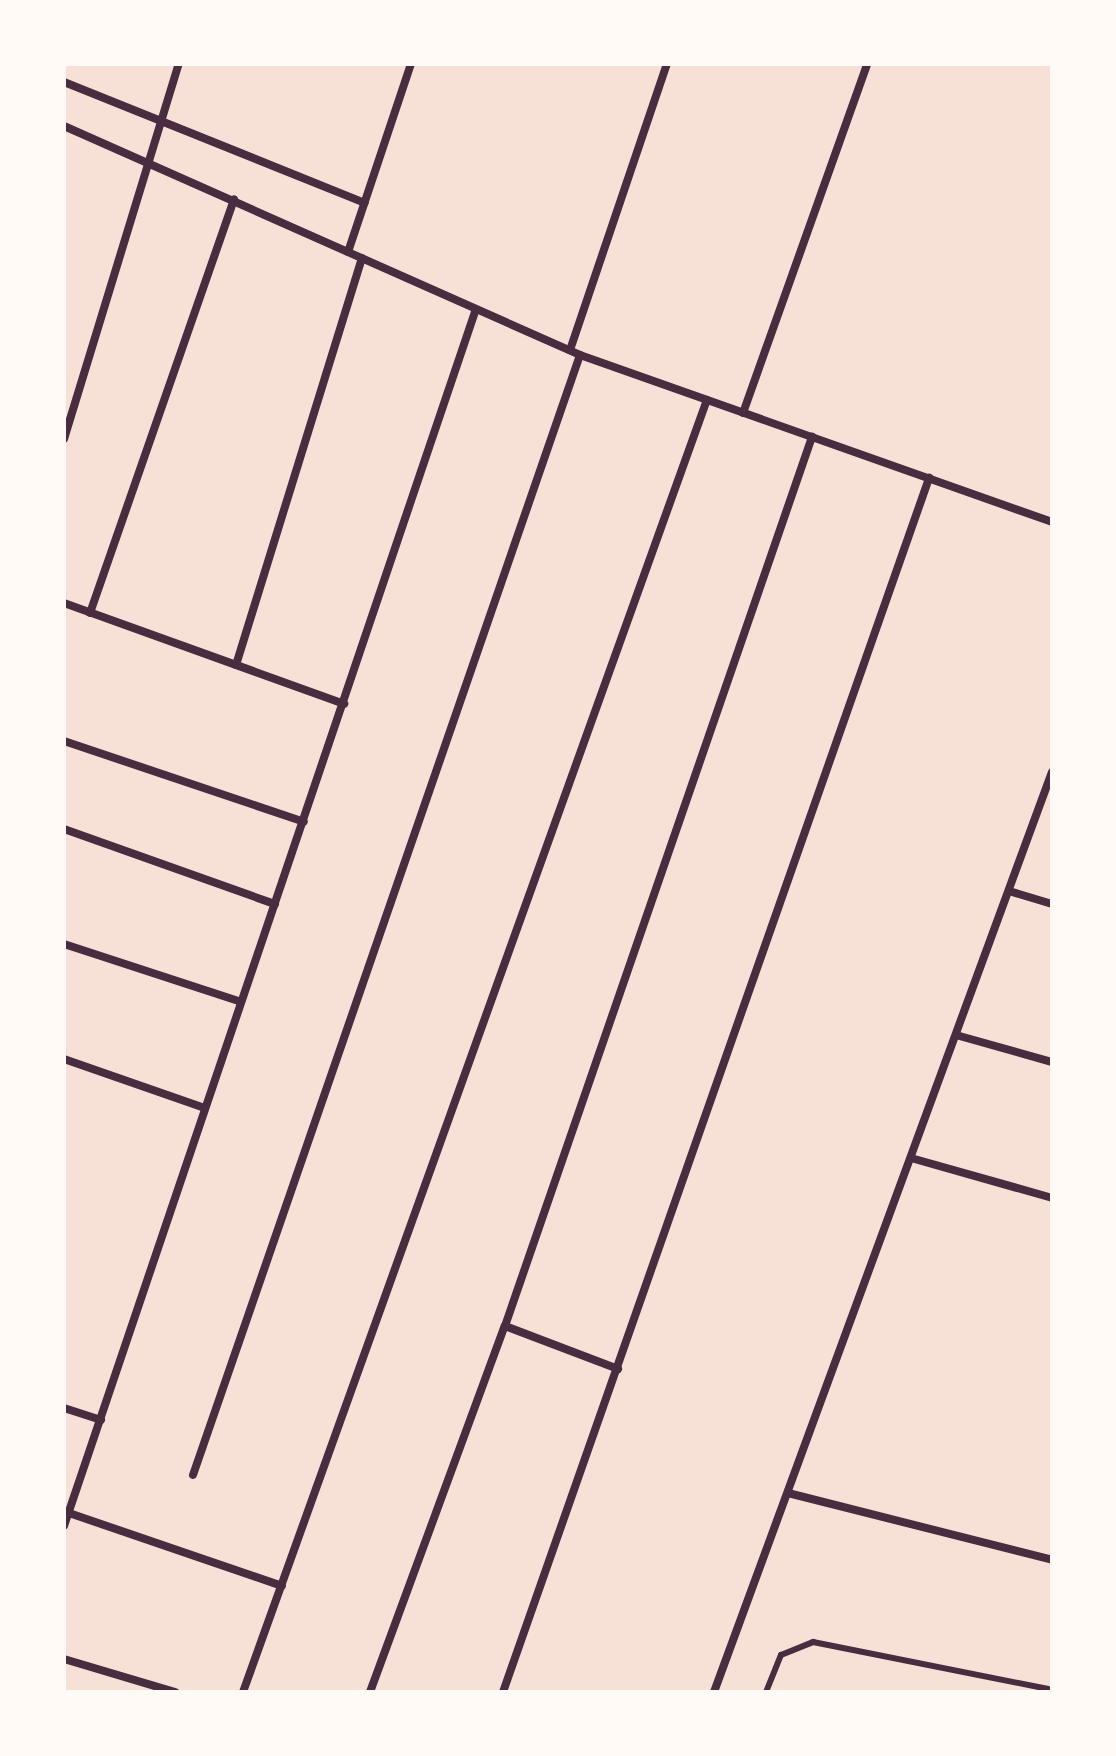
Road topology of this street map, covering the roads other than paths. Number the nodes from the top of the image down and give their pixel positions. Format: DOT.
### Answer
graph roads {
  1 [pos="179,64"];
  2 [pos="411,64"];
  3 [pos="667,64"];
  4 [pos="867,64"];
  5 [pos="64,82"];
  6 [pos="161,121"];
  7 [pos="64,126"];
  8 [pos="147,160"];
  9 [pos="234,199"];
  10 [pos="365,203"];
  11 [pos="348,252"];
  12 [pos="362,258"];
  13 [pos="475,312"];
  14 [pos="570,350"];
  15 [pos="580,355"];
  16 [pos="707,400"];
  17 [pos="743,413"];
  18 [pos="812,437"];
  19 [pos="64,439"];
  20 [pos="929,478"];
  21 [pos="1052,522"];
  22 [pos="64,603"];
  23 [pos="90,613"];
  24 [pos="236,665"];
  25 [pos="344,704"];
  26 [pos="64,741"];
  27 [pos="1052,772"];
  28 [pos="304,822"];
  29 [pos="64,829"];
  30 [pos="1009,891"];
  31 [pos="275,904"];
  32 [pos="1052,904"];
  33 [pos="64,944"];
  34 [pos="241,1002"];
  35 [pos="956,1035"];
  36 [pos="64,1059"];
  37 [pos="1052,1062"];
  38 [pos="205,1108"];
  39 [pos="911,1158"];
  40 [pos="1052,1198"];
  41 [pos="505,1326"];
  42 [pos="618,1369"];
  43 [pos="64,1408"];
  44 [pos="101,1420"];
  45 [pos="193,1475"];
  46 [pos="788,1493"];
  47 [pos="69,1513"];
  48 [pos="64,1526"];
  49 [pos="1052,1560"];
  50 [pos="282,1586"];
  51 [pos="64,1659"];
  52 [pos="1048,1689"];
  53 [pos="175,1692"];
  54 [pos="243,1692"];
  55 [pos="370,1692"];
  56 [pos="503,1692"];
  57 [pos="714,1692"];
  58 [pos="766,1692"];
  1 -- 6 [label="street"];
  2 -- 10 [label="street"];
  3 -- 14 [label="street"];
  4 -- 17 [label="street"];
  5 -- 6 [label="street"];
  6 -- 8 [label="street"];
  6 -- 10 [label="street"];
  7 -- 8 [label="street"];
  8 -- 9 [label="street"];
  8 -- 19 [label="street"];
  9 -- 11 [label="street"];
  9 -- 23 [label="street"];
  10 -- 11 [label="street"];
  11 -- 12 [label="street"];
  12 -- 13 [label="street"];
  12 -- 24 [label="street"];
  13 -- 14 [label="street"];
  13 -- 25 [label="street"];
  14 -- 15 [label="street"];
  15 -- 16 [label="street"];
  15 -- 45 [label="street"];
  16 -- 17 [label="street"];
  16 -- 50 [label="street"];
  17 -- 18 [label="street"];
  18 -- 20 [label="street"];
  18 -- 41 [label="street"];
  20 -- 21 [label="street"];
  20 -- 42 [label="street"];
  22 -- 23 [label="street"];
  23 -- 24 [label="street"];
  24 -- 25 [label="street"];
  25 -- 28 [label="street"];
  26 -- 28 [label="street"];
  27 -- 30 [label="street"];
  28 -- 31 [label="street"];
  29 -- 31 [label="street"];
  30 -- 32 [label="street"];
  30 -- 35 [label="street"];
  31 -- 34 [label="street"];
  33 -- 34 [label="street"];
  34 -- 38 [label="street"];
  35 -- 37 [label="street"];
  35 -- 39 [label="street"];
  36 -- 38 [label="street"];
  38 -- 44 [label="street"];
  39 -- 40 [label="street"];
  39 -- 46 [label="street"];
  41 -- 42 [label="street"];
  41 -- 55 [label="street"];
  42 -- 56 [label="street"];
  43 -- 44 [label="street"];
  44 -- 47 [label="street"];
  46 -- 49 [label="street"];
  46 -- 57 [label="street"];
  47 -- 48 [label="street"];
  47 -- 50 [label="street"];
  50 -- 54 [label="street"];
  51 -- 53 [label="street"];
  52 -- 58 [label="lane"];
}
